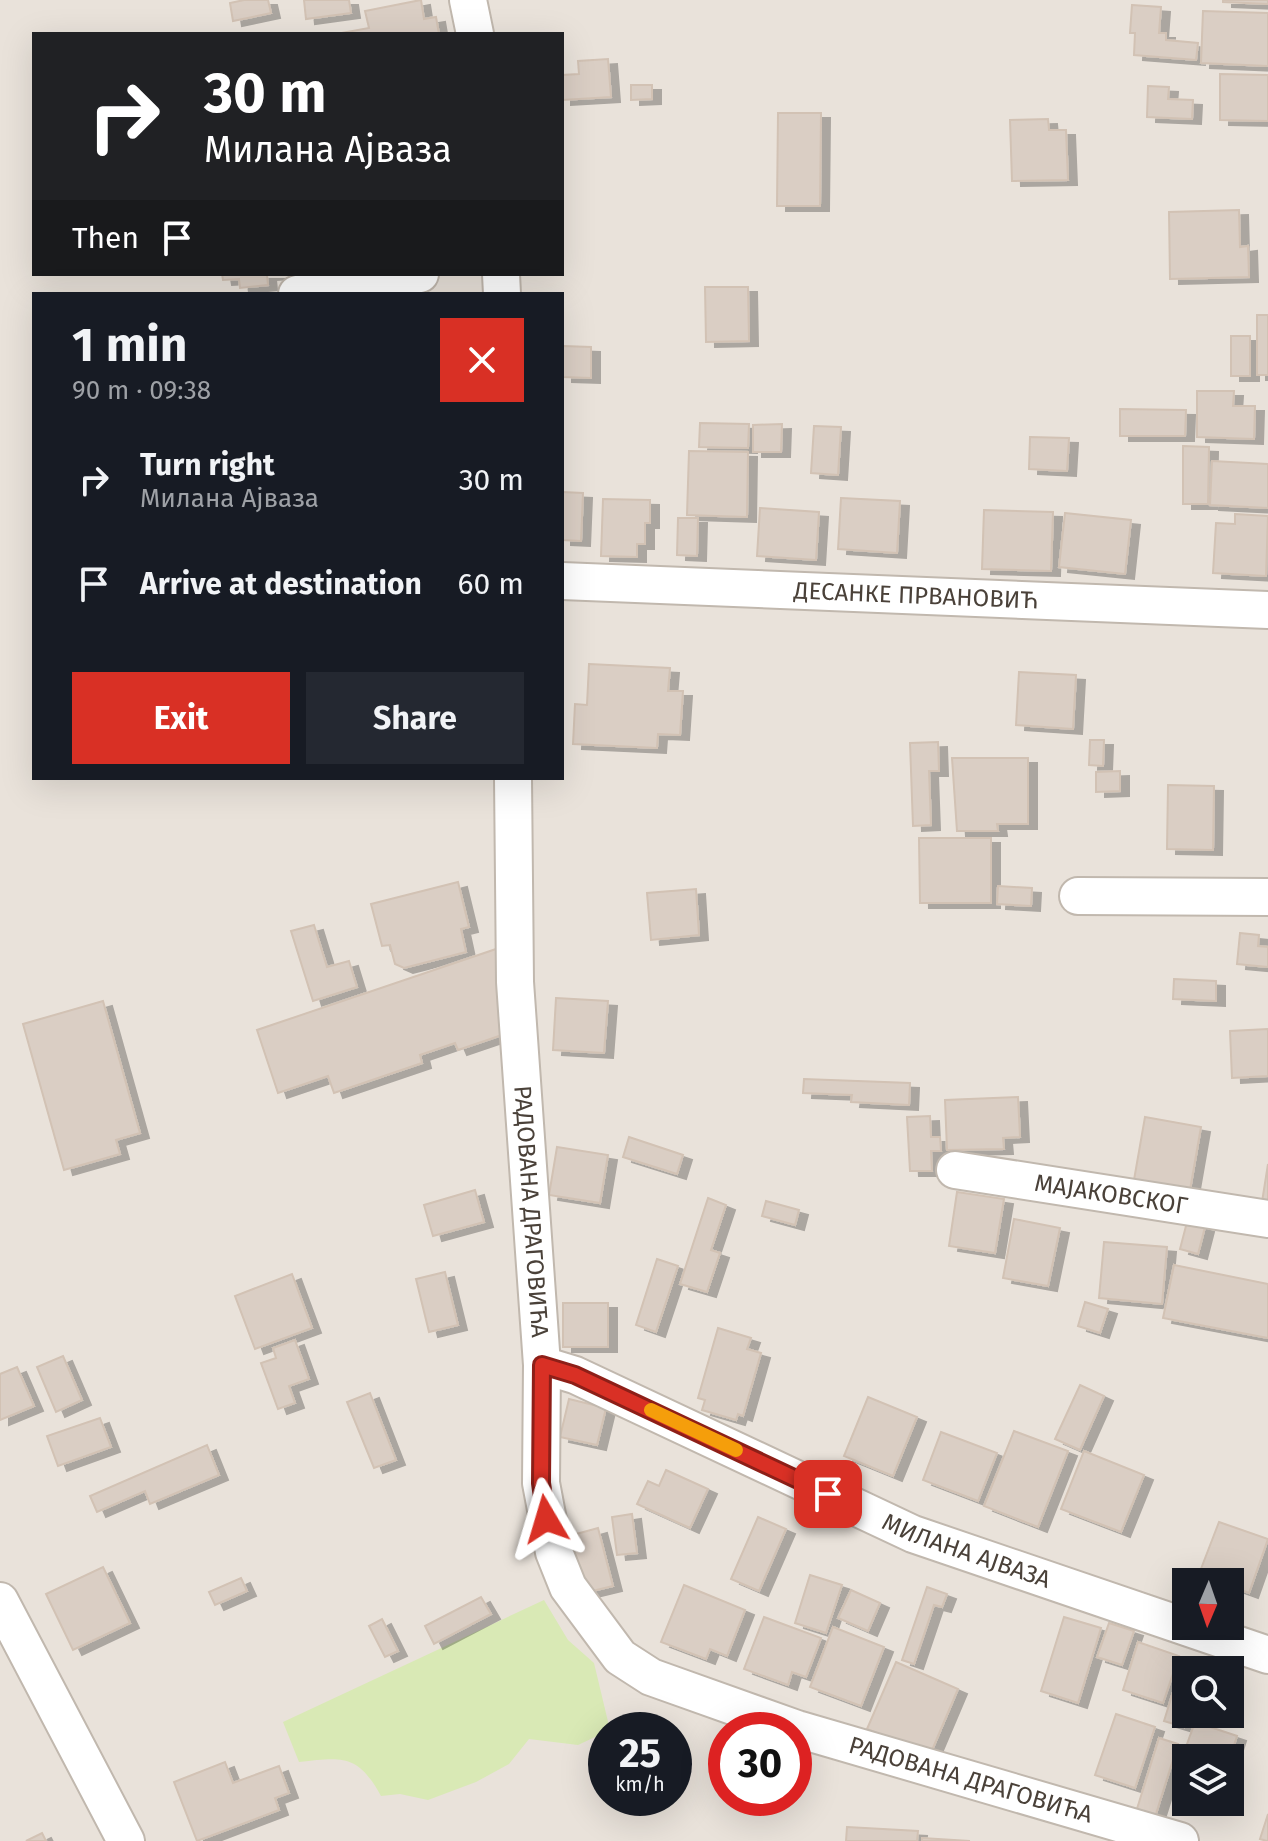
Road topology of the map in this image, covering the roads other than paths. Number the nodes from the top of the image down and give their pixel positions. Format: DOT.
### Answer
graph roads {
  1 [pos="468,0"];
  2 [pos="475,32"];
  3 [pos="408,276"];
  4 [pos="309,292"];
  5 [pos="564,581"];
  6 [pos="1268,610"];
  7 [pos="513,780"];
  8 [pos="1078,896"];
  9 [pos="1268,897"];
  10 [pos="955,1170"];
  11 [pos="1268,1219"];
  12 [pos="542,1365"];
  13 [pos="0,1601"];
  14 [pos="1268,1655"];
  15 [pos="126,1841"];
  16 [pos="1180,1841"];
  1 -- 2 [label="street"];
  3 -- 4 [label="street"];
  5 -- 6 [label="street, ДЕСАНКЕ ПРВАНОВИЋ"];
  7 -- 12 [label="street, РАДОВАНА ДРАГОВИЋА"];
  8 -- 9 [label="street"];
  10 -- 11 [label="street, МАЈАКОВСКОГ"];
  12 -- 14 [label="street, МИЛАНА АЈВАЗА"];
  12 -- 16 [label="street, РАДОВАНА ДРАГОВИЋА"];
  13 -- 15 [label="street"];
}
